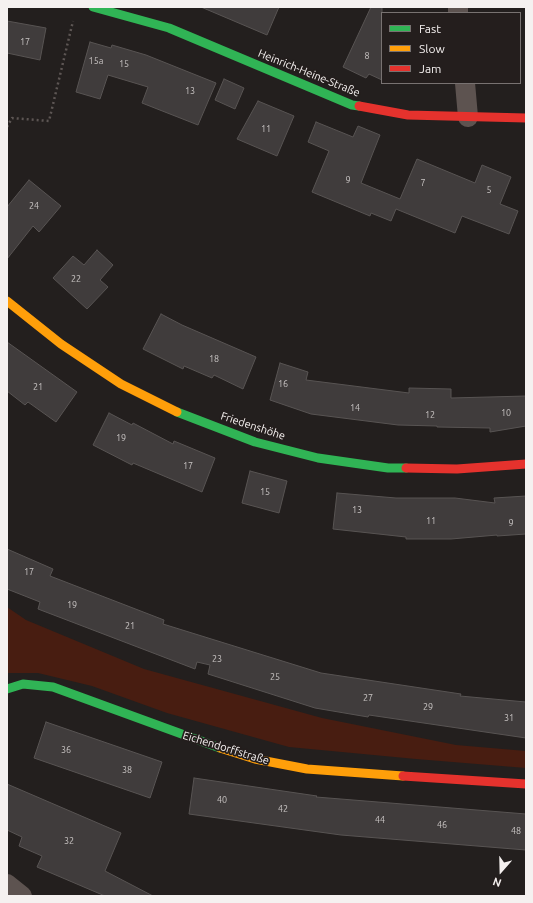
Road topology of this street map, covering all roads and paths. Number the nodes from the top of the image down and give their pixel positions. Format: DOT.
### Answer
graph roads {
  1 [pos="93,7"];
  2 [pos="74,15"];
  3 [pos="465,84"];
  4 [pos="468,117"];
  5 [pos="526,118"];
  6 [pos="7,127"];
  7 [pos="7,301"];
  8 [pos="526,464"];
  9 [pos="7,689"];
  10 [pos="526,784"];
  11 [pos="7,884"];
  12 [pos="22,896"];
  1 -- 4 [label="street, Heinrich-Heine-Straße"];
  2 -- 6 [label="path"];
  3 -- 4 [label="street"];
  4 -- 5 [label="street, Heinrich-Heine-Straße"];
  7 -- 8 [label="street, Friedenshöhe"];
  9 -- 10 [label="street, Eichendorffstraße"];
  11 -- 12 [label="street"];
}
